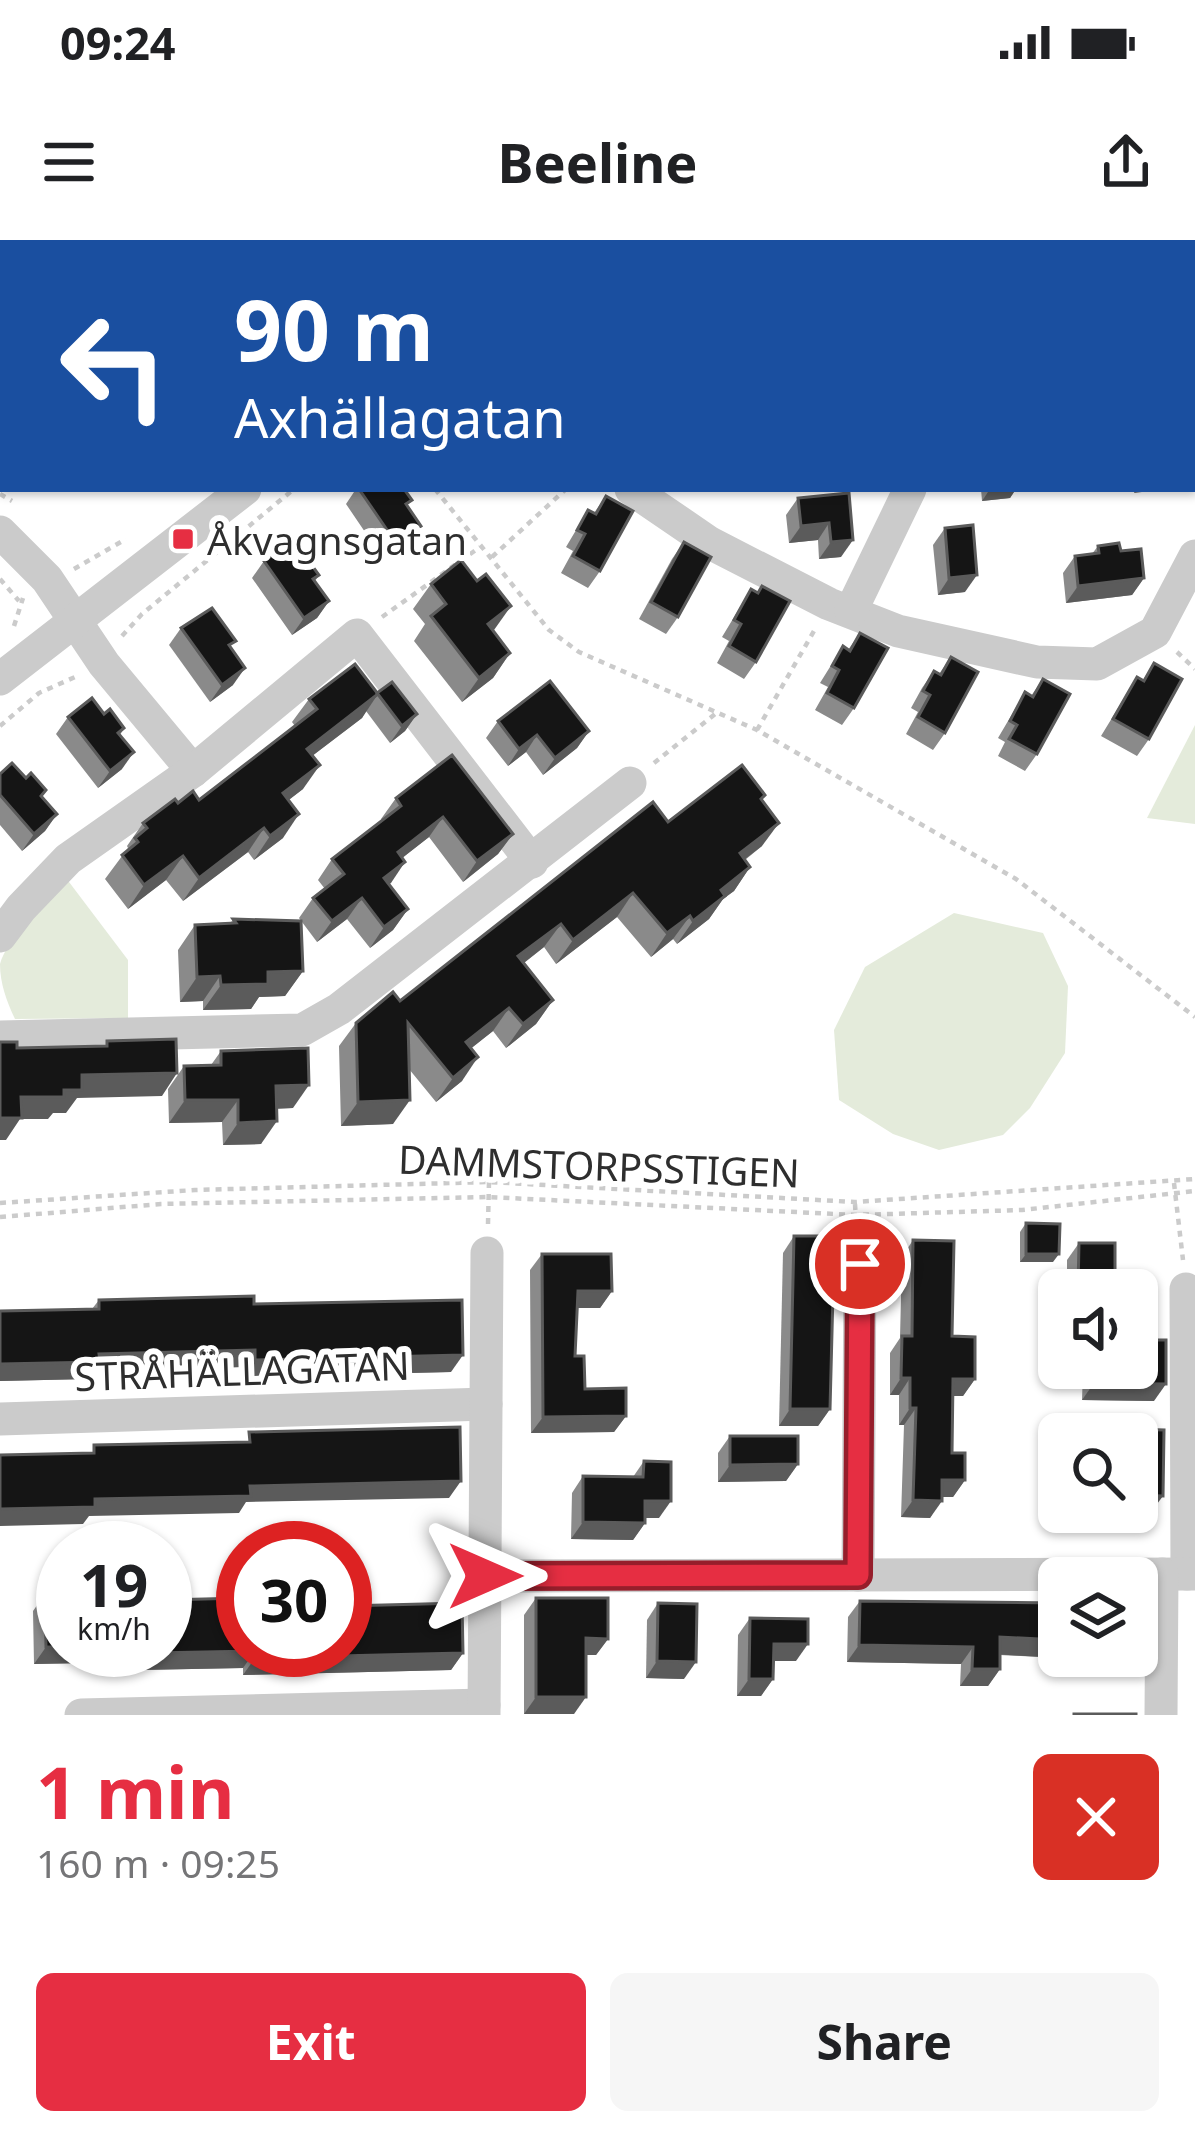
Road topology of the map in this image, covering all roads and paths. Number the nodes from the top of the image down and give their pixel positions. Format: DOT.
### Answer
graph roads {
  1 [pos="241,492"];
  2 [pos="291,492"];
  3 [pos="437,492"];
  4 [pos="563,492"];
  5 [pos="635,492"];
  6 [pos="908,492"];
  7 [pos="138,531"];
  8 [pos="0,532"];
  9 [pos="480,547"];
  10 [pos="1195,556"];
  11 [pos="492,557"];
  12 [pos="0,579"];
  13 [pos="47,579"];
  14 [pos="20,601"];
  15 [pos="840,607"];
  16 [pos="75,622"];
  17 [pos="357,635"];
  18 [pos="0,638"];
  19 [pos="104,664"];
  20 [pos="0,679"];
  21 [pos="715,714"];
  22 [pos="0,726"];
  23 [pos="757,730"];
  24 [pos="193,771"];
  25 [pos="630,783"];
  26 [pos="532,862"];
  27 [pos="0,936"];
  28 [pos="1195,1018"];
  29 [pos="0,1037"];
  30 [pos="1195,1179"];
  31 [pos="489,1182"];
  32 [pos="1174,1183"];
  33 [pos="1195,1191"];
  34 [pos="1176,1194"];
  35 [pos="488,1197"];
  36 [pos="0,1203"];
  37 [pos="0,1216"];
  38 [pos="487,1253"];
  39 [pos="860,1264"];
  40 [pos="1186,1289"];
  41 [pos="486,1404"];
  42 [pos="0,1419"];
  43 [pos="1182,1574"];
  44 [pos="858,1575"];
  45 [pos="485,1576"];
  46 [pos="484,1710"];
  47 [pos="81,1715"];
  48 [pos="1161,1715"];
  1 -- 16 [label="street"];
  2 -- 19 [label="path"];
  3 -- 9 [label="path"];
  4 -- 11 [label="path"];
  5 -- 15 [label="street"];
  6 -- 15 [label="street"];
  7 -- 13 [label="path"];
  8 -- 13 [label="street"];
  9 -- 11 [label="path"];
  9 -- 17 [label="path"];
  10 -- 15 [label="street"];
  11 -- 21 [label="path"];
  12 -- 14 [label="path"];
  13 -- 14 [label="path"];
  13 -- 16 [label="street"];
  14 -- 18 [label="path"];
  15 -- 23 [label="path"];
  16 -- 19 [label="street"];
  16 -- 20 [label="street"];
  17 -- 24 [label="street"];
  17 -- 26 [label="street"];
  19 -- 22 [label="path"];
  19 -- 24 [label="street"];
  21 -- 23 [label="path"];
  21 -- 25 [label="path"];
  23 -- 28 [label="path"];
  24 -- 27 [label="street"];
  25 -- 26 [label="street"];
  26 -- 29 [label="street"];
  30 -- 32 [label="path, DAMMSTORPSSTIGEN"];
  31 -- 32 [label="path, DAMMSTORPSSTIGEN"];
  31 -- 35 [label="path"];
  31 -- 36 [label="path, DAMMSTORPSSTIGEN"];
  32 -- 34 [label="path"];
  33 -- 34 [label="path"];
  34 -- 35 [label="path"];
  34 -- 40 [label="path"];
  35 -- 37 [label="path"];
  35 -- 38 [label="path"];
  38 -- 41 [label="street"];
  39 -- 44 [label="street"];
  40 -- 43 [label="street"];
  41 -- 42 [label="street, STRÅHÄLLAGATAN"];
  41 -- 45 [label="street"];
  43 -- 44 [label="street"];
  43 -- 48 [label="street"];
  44 -- 45 [label="street"];
  45 -- 46 [label="street"];
  46 -- 47 [label="street"];
}
